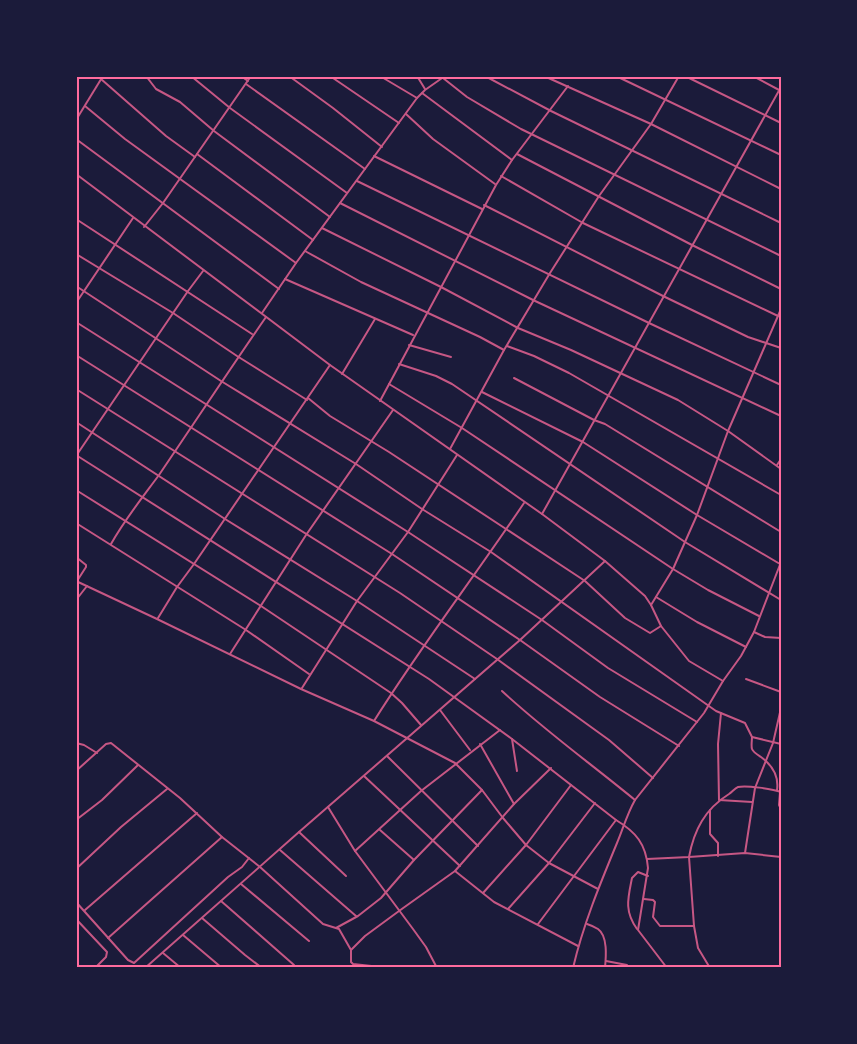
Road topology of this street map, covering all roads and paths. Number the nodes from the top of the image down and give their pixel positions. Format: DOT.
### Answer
graph roads {
  1 [pos="146,76"];
  2 [pos="191,76"];
  3 [pos="241,76"];
  4 [pos="251,76"];
  5 [pos="289,76"];
  6 [pos="330,76"];
  7 [pos="380,76"];
  8 [pos="417,76"];
  9 [pos="485,76"];
  10 [pos="544,76"];
  11 [pos="616,76"];
  12 [pos="680,76"];
  13 [pos="685,76"];
  14 [pos="753,76"];
  15 [pos="102,77"];
  16 [pos="444,77"];
  17 [pos="248,81"];
  18 [pos="246,84"];
  19 [pos="568,86"];
  20 [pos="780,89"];
  21 [pos="425,90"];
  22 [pos="422,93"];
  23 [pos="417,98"];
  24 [pos="665,100"];
  25 [pos="85,106"];
  26 [pos="230,108"];
  27 [pos="551,111"];
  28 [pos="406,114"];
  29 [pos="765,115"];
  30 [pos="76,120"];
  31 [pos="399,123"];
  32 [pos="781,123"];
  33 [pos="650,124"];
  34 [pos="214,131"];
  35 [pos="533,134"];
  36 [pos="76,139"];
  37 [pos="750,140"];
  38 [pos="382,147"];
  39 [pos="632,151"];
  40 [pos="197,154"];
  41 [pos="517,154"];
  42 [pos="781,155"];
  43 [pos="374,156"];
  44 [pos="195,157"];
  45 [pos="512,160"];
  46 [pos="736,167"];
  47 [pos="365,168"];
  48 [pos="76,174"];
  49 [pos="615,174"];
  50 [pos="501,176"];
  51 [pos="180,178"];
  52 [pos="357,181"];
  53 [pos="496,185"];
  54 [pos="781,189"];
  55 [pos="347,193"];
  56 [pos="721,195"];
  57 [pos="599,196"];
  58 [pos="163,203"];
  59 [pos="340,203"];
  60 [pos="484,205"];
  61 [pos="482,209"];
  62 [pos="330,217"];
  63 [pos="133,218"];
  64 [pos="76,219"];
  65 [pos="707,219"];
  66 [pos="583,223"];
  67 [pos="781,223"];
  68 [pos="144,227"];
  69 [pos="322,228"];
  70 [pos="469,236"];
  71 [pos="313,240"];
  72 [pos="116,244"];
  73 [pos="692,245"];
  74 [pos="568,247"];
  75 [pos="305,251"];
  76 [pos="76,254"];
  77 [pos="781,256"];
  78 [pos="456,260"];
  79 [pos="296,263"];
  80 [pos="99,268"];
  81 [pos="204,270"];
  82 [pos="678,270"];
  83 [pos="550,273"];
  84 [pos="285,279"];
  85 [pos="76,286"];
  86 [pos="441,287"];
  87 [pos="278,289"];
  88 [pos="781,289"];
  89 [pos="84,291"];
  90 [pos="188,291"];
  91 [pos="663,296"];
  92 [pos="533,300"];
  93 [pos="76,303"];
  94 [pos="781,309"];
  95 [pos="173,313"];
  96 [pos="262,313"];
  97 [pos="427,313"];
  98 [pos="778,316"];
  99 [pos="266,317"];
  100 [pos="375,319"];
  101 [pos="76,322"];
  102 [pos="649,323"];
  103 [pos="518,328"];
  104 [pos="253,335"];
  105 [pos="414,336"];
  106 [pos="155,338"];
  107 [pos="765,342"];
  108 [pos="409,346"];
  109 [pos="507,346"];
  110 [pos="635,347"];
  111 [pos="781,348"];
  112 [pos="504,350"];
  113 [pos="76,355"];
  114 [pos="237,356"];
  115 [pos="451,357"];
  116 [pos="140,362"];
  117 [pos="399,364"];
  118 [pos="330,365"];
  119 [pos="621,372"];
  120 [pos="753,372"];
  121 [pos="342,374"];
  122 [pos="514,378"];
  123 [pos="221,381"];
  124 [pos="389,384"];
  125 [pos="781,385"];
  126 [pos="124,386"];
  127 [pos="76,389"];
  128 [pos="482,392"];
  129 [pos="608,396"];
  130 [pos="742,398"];
  131 [pos="308,399"];
  132 [pos="380,401"];
  133 [pos="478,401"];
  134 [pos="206,404"];
  135 [pos="108,409"];
  136 [pos="393,410"];
  137 [pos="781,416"];
  138 [pos="594,420"];
  139 [pos="76,422"];
  140 [pos="290,424"];
  141 [pos="190,428"];
  142 [pos="462,428"];
  143 [pos="728,431"];
  144 [pos="92,432"];
  145 [pos="372,442"];
  146 [pos="583,442"];
  147 [pos="273,448"];
  148 [pos="450,449"];
  149 [pos="174,450"];
  150 [pos="76,455"];
  151 [pos="458,455"];
  152 [pos="717,458"];
  153 [pos="781,459"];
  154 [pos="356,464"];
  155 [pos="570,465"];
  156 [pos="776,466"];
  157 [pos="781,469"];
  158 [pos="258,470"];
  159 [pos="158,475"];
  160 [pos="438,485"];
  161 [pos="707,488"];
  162 [pos="339,489"];
  163 [pos="76,490"];
  164 [pos="555,491"];
  165 [pos="242,494"];
  166 [pos="781,495"];
  167 [pos="141,497"];
  168 [pos="524,503"];
  169 [pos="422,509"];
  170 [pos="323,512"];
  171 [pos="542,514"];
  172 [pos="697,515"];
  173 [pos="226,519"];
  174 [pos="124,520"];
  175 [pos="76,523"];
  176 [pos="507,529"];
  177 [pos="408,532"];
  178 [pos="781,532"];
  179 [pos="306,535"];
  180 [pos="210,541"];
  181 [pos="685,542"];
  182 [pos="111,544"];
  183 [pos="491,552"];
  184 [pos="392,554"];
  185 [pos="76,557"];
  186 [pos="292,559"];
  187 [pos="605,561"];
  188 [pos="194,564"];
  189 [pos="780,564"];
  190 [pos="673,569"];
  191 [pos="473,575"];
  192 [pos="374,576"];
  193 [pos="77,581"];
  194 [pos="585,581"];
  195 [pos="277,583"];
  196 [pos="87,586"];
  197 [pos="177,587"];
  198 [pos="769,594"];
  199 [pos="656,597"];
  200 [pos="459,598"];
  201 [pos="76,600"];
  202 [pos="781,600"];
  203 [pos="357,601"];
  204 [pos="562,602"];
  205 [pos="651,605"];
  206 [pos="261,606"];
  207 [pos="760,616"];
  208 [pos="158,618"];
  209 [pos="542,620"];
  210 [pos="442,622"];
  211 [pos="342,624"];
  212 [pos="660,626"];
  213 [pos="246,630"];
  214 [pos="754,632"];
  215 [pos="781,638"];
  216 [pos="520,640"];
  217 [pos="424,645"];
  218 [pos="746,647"];
  219 [pos="326,650"];
  220 [pos="230,654"];
  221 [pos="497,659"];
  222 [pos="410,667"];
  223 [pos="309,674"];
  224 [pos="475,679"];
  225 [pos="746,679"];
  226 [pos="723,681"];
  227 [pos="301,688"];
  228 [pos="502,691"];
  229 [pos="781,692"];
  230 [pos="392,693"];
  231 [pos="454,698"];
  232 [pos="709,706"];
  233 [pos="781,708"];
  234 [pos="440,710"];
  235 [pos="721,713"];
  236 [pos="374,721"];
  237 [pos="697,722"];
  238 [pos="421,725"];
  239 [pos="500,730"];
  240 [pos="408,737"];
  241 [pos="752,737"];
  242 [pos="512,739"];
  243 [pos="76,743"];
  244 [pos="773,743"];
  245 [pos="480,744"];
  246 [pos="781,744"];
  247 [pos="679,746"];
  248 [pos="470,751"];
  249 [pos="96,753"];
  250 [pos="387,756"];
  251 [pos="766,760"];
  252 [pos="455,763"];
  253 [pos="138,765"];
  254 [pos="551,768"];
  255 [pos="76,771"];
  256 [pos="517,772"];
  257 [pos="364,776"];
  258 [pos="653,778"];
  259 [pos="572,785"];
  260 [pos="755,788"];
  261 [pos="167,789"];
  262 [pos="482,790"];
  263 [pos="777,790"];
  264 [pos="422,791"];
  265 [pos="781,792"];
  266 [pos="634,800"];
  267 [pos="719,800"];
  268 [pos="753,802"];
  269 [pos="595,803"];
  270 [pos="514,804"];
  271 [pos="328,807"];
  272 [pos="400,809"];
  273 [pos="781,809"];
  274 [pos="710,810"];
  275 [pos="197,813"];
  276 [pos="503,818"];
  277 [pos="76,820"];
  278 [pos="616,820"];
  279 [pos="451,821"];
  280 [pos="625,825"];
  281 [pos="379,830"];
  282 [pos="299,832"];
  283 [pos="222,837"];
  284 [pos="434,840"];
  285 [pos="526,845"];
  286 [pos="478,846"];
  287 [pos="279,850"];
  288 [pos="355,851"];
  289 [pos="745,853"];
  290 [pos="718,856"];
  291 [pos="781,856"];
  292 [pos="249,858"];
  293 [pos="689,858"];
  294 [pos="648,859"];
  295 [pos="414,860"];
  296 [pos="549,863"];
  297 [pos="460,866"];
  298 [pos="260,867"];
  299 [pos="76,869"];
  300 [pos="455,871"];
  301 [pos="346,876"];
  302 [pos="648,876"];
  303 [pos="574,877"];
  304 [pos="241,884"];
  305 [pos="598,889"];
  306 [pos="387,891"];
  307 [pos="482,893"];
  308 [pos="644,899"];
  309 [pos="221,901"];
  310 [pos="76,902"];
  311 [pos="508,909"];
  312 [pos="84,910"];
  313 [pos="398,911"];
  314 [pos="356,916"];
  315 [pos="76,918"];
  316 [pos="202,918"];
  317 [pos="587,924"];
  318 [pos="537,925"];
  319 [pos="694,926"];
  320 [pos="336,928"];
  321 [pos="638,930"];
  322 [pos="183,935"];
  323 [pos="108,938"];
  324 [pos="309,941"];
  325 [pos="578,946"];
  326 [pos="350,950"];
  327 [pos="163,953"];
  328 [pos="606,961"];
  329 [pos="627,965"];
  330 [pos="95,968"];
  331 [pos="145,968"];
  332 [pos="181,968"];
  333 [pos="222,968"];
  334 [pos="262,968"];
  335 [pos="295,968"];
  336 [pos="390,968"];
  337 [pos="437,968"];
  338 [pos="573,968"];
  339 [pos="605,968"];
  340 [pos="667,968"];
  341 [pos="710,968"];
  1 -- 34 [label="street"];
  2 -- 26 [label="street"];
  3 -- 17 [label="street"];
  4 -- 17 [label="street"];
  5 -- 38 [label="street"];
  6 -- 31 [label="street"];
  7 -- 23 [label="street"];
  8 -- 21 [label="street"];
  9 -- 27 [label="street"];
  10 -- 19 [label="street"];
  11 -- 24 [label="street"];
  12 -- 24 [label="street"];
  13 -- 29 [label="street"];
  14 -- 20 [label="street"];
  15 -- 25 [label="street"];
  15 -- 44 [label="street"];
  16 -- 21 [label="street"];
  16 -- 35 [label="street"];
  17 -- 18 [label="street"];
  18 -- 26 [label="street"];
  18 -- 47 [label="street"];
  19 -- 27 [label="street"];
  19 -- 33 [label="street"];
  20 -- 29 [label="street"];
  21 -- 22 [label="street"];
  22 -- 23 [label="street"];
  22 -- 45 [label="street"];
  23 -- 28 [label="street"];
  24 -- 33 [label="street"];
  24 -- 37 [label="street"];
  25 -- 30 [label="street"];
  25 -- 51 [label="street"];
  26 -- 34 [label="street"];
  26 -- 55 [label="street"];
  27 -- 35 [label="street"];
  27 -- 39 [label="street"];
  28 -- 31 [label="street"];
  28 -- 53 [label="street"];
  29 -- 32 [label="street"];
  29 -- 37 [label="street"];
  31 -- 38 [label="street"];
  33 -- 39 [label="street"];
  33 -- 46 [label="street"];
  34 -- 40 [label="street"];
  34 -- 62 [label="street"];
  35 -- 41 [label="street"];
  35 -- 49 [label="street"];
  36 -- 58 [label="street"];
  37 -- 42 [label="street"];
  37 -- 46 [label="street"];
  38 -- 43 [label="street"];
  39 -- 49 [label="street"];
  39 -- 56 [label="street"];
  40 -- 44 [label="street"];
  40 -- 71 [label="street"];
  41 -- 45 [label="street"];
  41 -- 57 [label="street"];
  43 -- 47 [label="street"];
  43 -- 61 [label="street"];
  44 -- 51 [label="street"];
  45 -- 50 [label="street"];
  46 -- 54 [label="street"];
  46 -- 56 [label="street"];
  47 -- 52 [label="street"];
  48 -- 63 [label="street"];
  49 -- 57 [label="street"];
  49 -- 65 [label="street"];
  50 -- 53 [label="street"];
  50 -- 66 [label="street"];
  51 -- 58 [label="street"];
  51 -- 79 [label="street"];
  52 -- 55 [label="street"];
  52 -- 70 [label="street"];
  53 -- 60 [label="street"];
  55 -- 59 [label="street"];
  56 -- 65 [label="street"];
  56 -- 67 [label="street"];
  57 -- 66 [label="street"];
  57 -- 73 [label="street"];
  58 -- 68 [label="street"];
  58 -- 87 [label="street"];
  59 -- 62 [label="street"];
  59 -- 78 [label="street"];
  60 -- 61 [label="street"];
  60 -- 74 [label="street"];
  61 -- 70 [label="street"];
  62 -- 69 [label="street"];
  63 -- 68 [label="street"];
  63 -- 72 [label="street"];
  64 -- 72 [label="street"];
  65 -- 73 [label="street"];
  65 -- 77 [label="street"];
  66 -- 74 [label="street"];
  66 -- 82 [label="street"];
  68 -- 81 [label="street"];
  69 -- 71 [label="street"];
  69 -- 86 [label="street"];
  70 -- 78 [label="street"];
  70 -- 83 [label="street"];
  71 -- 75 [label="street"];
  72 -- 80 [label="street"];
  72 -- 90 [label="street"];
  73 -- 82 [label="street"];
  73 -- 88 [label="street"];
  74 -- 83 [label="street"];
  74 -- 91 [label="street"];
  75 -- 79 [label="street"];
  75 -- 97 [label="street"];
  76 -- 80 [label="street"];
  78 -- 86 [label="street"];
  78 -- 92 [label="street"];
  79 -- 84 [label="street"];
  80 -- 89 [label="street"];
  80 -- 95 [label="street"];
  81 -- 90 [label="street"];
  81 -- 96 [label="street"];
  82 -- 91 [label="street"];
  82 -- 98 [label="street"];
  83 -- 92 [label="street"];
  83 -- 102 [label="street"];
  84 -- 87 [label="street"];
  84 -- 100 [label="street"];
  85 -- 89 [label="street"];
  86 -- 97 [label="street"];
  86 -- 103 [label="street"];
  87 -- 96 [label="street"];
  89 -- 93 [label="street"];
  89 -- 106 [label="street"];
  90 -- 95 [label="street"];
  90 -- 104 [label="street"];
  91 -- 102 [label="street"];
  91 -- 107 [label="street"];
  92 -- 103 [label="street"];
  92 -- 110 [label="street"];
  94 -- 98 [label="street"];
  95 -- 106 [label="street"];
  95 -- 114 [label="street"];
  96 -- 99 [label="street"];
  97 -- 105 [label="street"];
  97 -- 112 [label="street"];
  98 -- 107 [label="street"];
  99 -- 104 [label="street"];
  99 -- 118 [label="street"];
  100 -- 105 [label="street"];
  100 -- 121 [label="street"];
  101 -- 116 [label="street"];
  102 -- 110 [label="street"];
  102 -- 120 [label="street"];
  103 -- 109 [label="street"];
  103 -- 119 [label="street"];
  104 -- 114 [label="street"];
  105 -- 108 [label="street"];
  106 -- 116 [label="street"];
  106 -- 123 [label="street"];
  107 -- 111 [label="street"];
  107 -- 120 [label="street"];
  108 -- 115 [label="street"];
  108 -- 117 [label="street"];
  109 -- 112 [label="street"];
  109 -- 129 [label="street"];
  110 -- 119 [label="street"];
  110 -- 130 [label="street"];
  112 -- 128 [label="street"];
  113 -- 126 [label="street"];
  114 -- 123 [label="street"];
  114 -- 131 [label="street"];
  116 -- 126 [label="street"];
  116 -- 134 [label="street"];
  117 -- 124 [label="street"];
  117 -- 133 [label="street"];
  118 -- 121 [label="street"];
  118 -- 131 [label="street"];
  119 -- 129 [label="street"];
  119 -- 143 [label="street"];
  120 -- 125 [label="street"];
  120 -- 130 [label="street"];
  121 -- 132 [label="street"];
  122 -- 138 [label="street"];
  123 -- 134 [label="street"];
  123 -- 140 [label="street"];
  124 -- 132 [label="street"];
  124 -- 142 [label="street"];
  126 -- 135 [label="street"];
  126 -- 141 [label="street"];
  127 -- 135 [label="street"];
  128 -- 133 [label="street"];
  128 -- 146 [label="street"];
  129 -- 138 [label="street"];
  129 -- 152 [label="street"];
  130 -- 137 [label="street"];
  130 -- 143 [label="street"];
  131 -- 140 [label="street"];
  131 -- 145 [label="street"];
  132 -- 136 [label="street"];
  133 -- 142 [label="street"];
  133 -- 155 [label="street"];
  134 -- 141 [label="street"];
  134 -- 147 [label="street"];
  135 -- 144 [label="street"];
  135 -- 149 [label="street"];
  136 -- 145 [label="street"];
  136 -- 148 [label="street"];
  138 -- 146 [label="street"];
  138 -- 161 [label="street"];
  139 -- 144 [label="street"];
  140 -- 147 [label="street"];
  140 -- 154 [label="street"];
  141 -- 149 [label="street"];
  141 -- 158 [label="street"];
  142 -- 148 [label="street"];
  142 -- 164 [label="street"];
  143 -- 152 [label="street"];
  143 -- 156 [label="street"];
  144 -- 150 [label="street"];
  144 -- 159 [label="street"];
  145 -- 154 [label="street"];
  145 -- 160 [label="street"];
  146 -- 155 [label="street"];
  146 -- 172 [label="street"];
  147 -- 158 [label="street"];
  147 -- 162 [label="street"];
  148 -- 151 [label="street"];
  149 -- 159 [label="street"];
  149 -- 165 [label="street"];
  150 -- 167 [label="street"];
  151 -- 160 [label="street"];
  151 -- 168 [label="street"];
  152 -- 161 [label="street"];
  152 -- 166 [label="street"];
  153 -- 156 [label="street"];
  154 -- 162 [label="street"];
  154 -- 169 [label="street"];
  155 -- 164 [label="street"];
  155 -- 181 [label="street"];
  156 -- 157 [label="street"];
  158 -- 165 [label="street"];
  158 -- 170 [label="street"];
  159 -- 167 [label="street"];
  159 -- 173 [label="street"];
  160 -- 169 [label="street"];
  160 -- 176 [label="street"];
  161 -- 172 [label="street"];
  161 -- 178 [label="street"];
  162 -- 170 [label="street"];
  162 -- 177 [label="street"];
  163 -- 174 [label="street"];
  164 -- 171 [label="street"];
  164 -- 190 [label="street"];
  165 -- 173 [label="street"];
  165 -- 179 [label="street"];
  167 -- 174 [label="street"];
  167 -- 180 [label="street"];
  168 -- 171 [label="street"];
  168 -- 176 [label="street"];
  169 -- 177 [label="street"];
  169 -- 183 [label="street"];
  170 -- 179 [label="street"];
  170 -- 184 [label="street"];
  171 -- 187 [label="street"];
  172 -- 181 [label="street"];
  172 -- 189 [label="street"];
  173 -- 180 [label="street"];
  173 -- 186 [label="street"];
  174 -- 182 [label="street"];
  174 -- 188 [label="street"];
  175 -- 182 [label="street"];
  176 -- 183 [label="street"];
  176 -- 194 [label="street"];
  177 -- 184 [label="street"];
  177 -- 191 [label="street"];
  179 -- 186 [label="street"];
  179 -- 192 [label="street"];
  180 -- 188 [label="street"];
  180 -- 195 [label="street"];
  181 -- 190 [label="street"];
  181 -- 198 [label="street"];
  182 -- 197 [label="street"];
  183 -- 191 [label="street"];
  183 -- 204 [label="street"];
  184 -- 192 [label="street"];
  184 -- 200 [label="street"];
  185 -- 193 [label="street"];
  186 -- 195 [label="street"];
  186 -- 203 [label="street"];
  187 -- 194 [label="street"];
  187 -- 205 [label="street"];
  188 -- 197 [label="street"];
  188 -- 206 [label="street"];
  189 -- 198 [label="street"];
  190 -- 199 [label="street"];
  190 -- 207 [label="street"];
  191 -- 200 [label="street"];
  191 -- 209 [label="street"];
  192 -- 203 [label="street"];
  192 -- 210 [label="street"];
  193 -- 196 [label="street"];
  194 -- 204 [label="street"];
  194 -- 212 [label="street"];
  195 -- 206 [label="street"];
  195 -- 211 [label="street"];
  196 -- 201 [label="street"];
  196 -- 208 [label="street"];
  197 -- 208 [label="street"];
  197 -- 213 [label="street"];
  198 -- 202 [label="street"];
  198 -- 207 [label="street"];
  199 -- 205 [label="street"];
  199 -- 218 [label="street"];
  200 -- 210 [label="street"];
  200 -- 216 [label="street"];
  203 -- 211 [label="street"];
  203 -- 217 [label="street"];
  204 -- 209 [label="street"];
  204 -- 232 [label="street"];
  205 -- 212 [label="street"];
  206 -- 213 [label="street"];
  206 -- 219 [label="street"];
  207 -- 214 [label="street"];
  208 -- 220 [label="street"];
  209 -- 216 [label="street"];
  209 -- 237 [label="street"];
  210 -- 217 [label="street"];
  210 -- 221 [label="street"];
  211 -- 219 [label="street"];
  211 -- 222 [label="street"];
  212 -- 226 [label="street"];
  213 -- 220 [label="street"];
  213 -- 223 [label="street"];
  214 -- 215 [label="street"];
  214 -- 218 [label="street"];
  216 -- 221 [label="street"];
  216 -- 247 [label="street"];
  217 -- 222 [label="street"];
  217 -- 224 [label="street"];
  218 -- 226 [label="street"];
  219 -- 223 [label="street"];
  219 -- 230 [label="street"];
  220 -- 227 [label="street"];
  221 -- 224 [label="street"];
  221 -- 258 [label="street"];
  222 -- 230 [label="street"];
  222 -- 231 [label="street"];
  223 -- 227 [label="street"];
  224 -- 231 [label="street"];
  225 -- 229 [label="street"];
  226 -- 232 [label="street"];
  227 -- 236 [label="street"];
  228 -- 266 [label="street"];
  230 -- 236 [label="street"];
  230 -- 238 [label="street"];
  231 -- 234 [label="street"];
  231 -- 239 [label="street"];
  232 -- 235 [label="street"];
  232 -- 237 [label="street"];
  233 -- 244 [label="street"];
  234 -- 238 [label="street"];
  234 -- 248 [label="street"];
  235 -- 241 [label="street"];
  235 -- 267 [label="street"];
  236 -- 240 [label="street"];
  237 -- 247 [label="street"];
  238 -- 240 [label="street"];
  239 -- 242 [label="street"];
  239 -- 245 [label="street"];
  240 -- 250 [label="street"];
  240 -- 252 [label="street"];
  241 -- 244 [label="street"];
  241 -- 251 [label="street"];
  242 -- 254 [label="street"];
  242 -- 256 [label="street"];
  243 -- 249 [label="street"];
  244 -- 246 [label="street"];
  244 -- 251 [label="street"];
  245 -- 248 [label="street"];
  245 -- 270 [label="street"];
  247 -- 258 [label="street"];
  248 -- 252 [label="street"];
  249 -- 253 [label="street"];
  249 -- 255 [label="street"];
  250 -- 257 [label="street"];
  250 -- 264 [label="street"];
  251 -- 260 [label="street"];
  251 -- 263 [label="street"];
  252 -- 262 [label="street"];
  252 -- 264 [label="street"];
  253 -- 261 [label="street"];
  253 -- 277 [label="street"];
  254 -- 259 [label="street"];
  254 -- 270 [label="street"];
  257 -- 271 [label="street"];
  257 -- 272 [label="street"];
  258 -- 266 [label="street"];
  259 -- 269 [label="street"];
  259 -- 285 [label="street"];
  260 -- 263 [label="street"];
  260 -- 267 [label="street"];
  260 -- 268 [label="street"];
  261 -- 275 [label="street"];
  261 -- 299 [label="street"];
  262 -- 276 [label="street"];
  262 -- 279 [label="street"];
  263 -- 265 [label="street"];
  264 -- 272 [label="street"];
  264 -- 279 [label="street"];
  265 -- 273 [label="street"];
  266 -- 280 [label="street"];
  267 -- 268 [label="street"];
  267 -- 274 [label="street"];
  268 -- 289 [label="street"];
  269 -- 278 [label="street"];
  269 -- 296 [label="street"];
  270 -- 276 [label="street"];
  271 -- 282 [label="street"];
  271 -- 288 [label="street"];
  272 -- 281 [label="street"];
  272 -- 284 [label="street"];
  274 -- 290 [label="street"];
  274 -- 293 [label="street"];
  275 -- 283 [label="street"];
  275 -- 312 [label="street"];
  276 -- 285 [label="street"];
  276 -- 286 [label="street"];
  278 -- 280 [label="street"];
  278 -- 303 [label="street"];
  279 -- 284 [label="street"];
  279 -- 286 [label="street"];
  280 -- 294 [label="street"];
  280 -- 305 [label="street"];
  281 -- 288 [label="street"];
  281 -- 295 [label="street"];
  282 -- 287 [label="street"];
  282 -- 301 [label="street"];
  283 -- 292 [label="street"];
  283 -- 323 [label="street"];
  284 -- 295 [label="street"];
  284 -- 297 [label="street"];
  285 -- 296 [label="street"];
  285 -- 307 [label="street"];
  286 -- 297 [label="street"];
  287 -- 298 [label="street"];
  287 -- 314 [label="street"];
  288 -- 306 [label="street"];
  289 -- 290 [label="street"];
  289 -- 291 [label="street"];
  290 -- 293 [label="street"];
  292 -- 298 [label="street"];
  292 -- 323 [label="street"];
  293 -- 294 [label="street"];
  293 -- 319 [label="street"];
  294 -- 302 [label="street"];
  295 -- 306 [label="street"];
  296 -- 303 [label="street"];
  296 -- 311 [label="street"];
  297 -- 300 [label="street"];
  298 -- 304 [label="street"];
  298 -- 320 [label="street"];
  300 -- 307 [label="street"];
  300 -- 313 [label="street"];
  302 -- 308 [label="street"];
  302 -- 321 [label="street"];
  303 -- 305 [label="street"];
  303 -- 318 [label="street"];
  304 -- 309 [label="street"];
  304 -- 324 [label="street"];
  305 -- 317 [label="street"];
  306 -- 313 [label="street"];
  306 -- 314 [label="street"];
  307 -- 311 [label="street"];
  308 -- 319 [label="street"];
  308 -- 321 [label="street"];
  309 -- 316 [label="street"];
  309 -- 335 [label="street"];
  310 -- 312 [label="street"];
  311 -- 318 [label="street"];
  312 -- 323 [label="street"];
  313 -- 326 [label="street"];
  313 -- 337 [label="street"];
  314 -- 320 [label="street"];
  315 -- 330 [label="street"];
  316 -- 322 [label="street"];
  316 -- 334 [label="street"];
  317 -- 325 [label="street"];
  317 -- 328 [label="street"];
  318 -- 325 [label="street"];
  319 -- 341 [label="street"];
  320 -- 326 [label="street"];
  321 -- 340 [label="street"];
  322 -- 327 [label="street"];
  322 -- 333 [label="street"];
  325 -- 338 [label="street"];
  326 -- 336 [label="street"];
  327 -- 331 [label="street"];
  327 -- 332 [label="street"];
  328 -- 329 [label="street"];
  328 -- 339 [label="street"];
}
